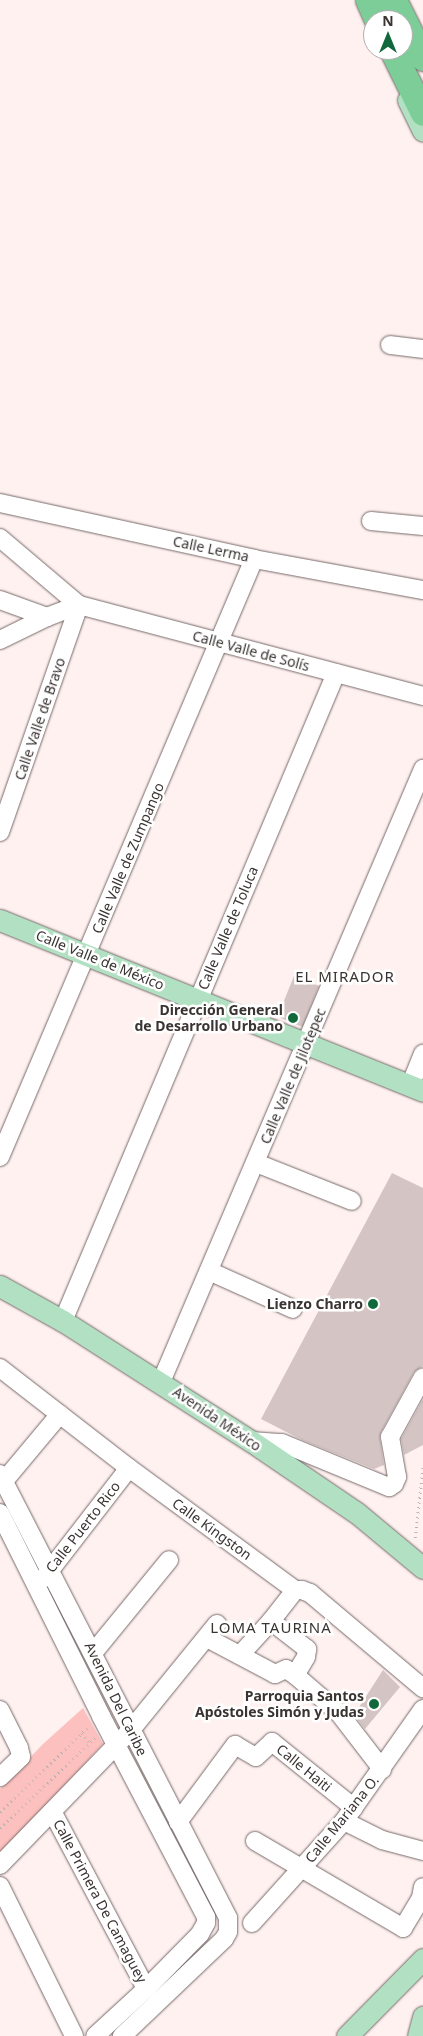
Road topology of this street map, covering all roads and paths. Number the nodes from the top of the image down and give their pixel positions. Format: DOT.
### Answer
graph roads {
  1 [pos="394,0"];
  2 [pos="413,54"];
  3 [pos="423,58"];
  4 [pos="389,60"];
  5 [pos="397,60"];
  6 [pos="423,74"];
  7 [pos="423,113"];
  8 [pos="423,131"];
  9 [pos="390,345"];
  10 [pos="423,349"];
  11 [pos="0,503"];
  12 [pos="371,521"];
  13 [pos="423,526"];
  14 [pos="0,538"];
  15 [pos="254,558"];
  16 [pos="423,590"];
  17 [pos="0,600"];
  18 [pos="79,605"];
  19 [pos="47,616"];
  20 [pos="0,640"];
  21 [pos="220,642"];
  22 [pos="336,673"];
  23 [pos="423,696"];
  24 [pos="423,769"];
  25 [pos="0,832"];
  26 [pos="0,920"];
  27 [pos="87,955"];
  28 [pos="198,999"];
  29 [pos="306,1046"];
  30 [pos="423,1054"];
  31 [pos="416,1089"];
  32 [pos="0,1157"];
  33 [pos="256,1163"];
  34 [pos="352,1201"];
  35 [pos="209,1271"];
  36 [pos="0,1286"];
  37 [pos="293,1309"];
  38 [pos="63,1321"];
  39 [pos="0,1368"];
  40 [pos="423,1377"];
  41 [pos="161,1382"];
  42 [pos="60,1414"];
  43 [pos="251,1441"];
  44 [pos="423,1466"];
  45 [pos="129,1468"];
  46 [pos="2,1478"];
  47 [pos="0,1513"];
  48 [pos="405,1551"];
  49 [pos="169,1560"];
  50 [pos="423,1568"];
  51 [pos="50,1571"];
  52 [pos="38,1586"];
  53 [pos="295,1590"];
  54 [pos="271,1621"];
  55 [pos="93,1653"];
  56 [pos="240,1655"];
  57 [pos="290,1672"];
  58 [pos="423,1688"];
  59 [pos="423,1709"];
  60 [pos="0,1710"];
  61 [pos="104,1722"];
  62 [pos="130,1731"];
  63 [pos="82,1733"];
  64 [pos="90,1743"];
  65 [pos="117,1745"];
  66 [pos="382,1769"];
  67 [pos="0,1777"];
  68 [pos="0,1812"];
  69 [pos="53,1813"];
  70 [pos="348,1815"];
  71 [pos="178,1822"];
  72 [pos="0,1828"];
  73 [pos="255,1840"];
  74 [pos="423,1851"];
  75 [pos="0,1865"];
  76 [pos="302,1867"];
  77 [pos="0,1886"];
  78 [pos="423,1887"];
  79 [pos="252,1922"];
  80 [pos="423,1959"];
  81 [pos="146,1989"];
  82 [pos="423,2017"];
  83 [pos="74,2036"];
  84 [pos="95,2036"];
  85 [pos="122,2036"];
  86 [pos="347,2036"];
  87 [pos="418,2036"];
  1 -- 3 [label="highway"];
  2 -- 6 [label="highway"];
  4 -- 8 [label="main road"];
  5 -- 7 [label="highway"];
  9 -- 10 [label="street"];
  11 -- 15 [label="street, Calle Lerma"];
  12 -- 13 [label="street"];
  14 -- 18 [label="street"];
  15 -- 16 [label="street, Calle Lerma"];
  15 -- 21 [label="street, Calle Valle de Zumpango"];
  17 -- 19 [label="street"];
  18 -- 19 [label="street"];
  18 -- 21 [label="street, Calle Valle de Solís"];
  18 -- 25 [label="street, Calle Valle de Bravo"];
  19 -- 20 [label="street"];
  21 -- 22 [label="street, Calle Valle de Solís"];
  21 -- 27 [label="street, Calle Valle de Zumpango"];
  22 -- 23 [label="street, Calle Valle de Solís"];
  22 -- 28 [label="street, Calle Valle de Toluca"];
  24 -- 29 [label="street, Calle Valle de Jilotepec"];
  26 -- 27 [label="main road, Calle Valle de México"];
  27 -- 28 [label="main road, Calle Valle de México"];
  27 -- 32 [label="street, Calle Valle de Zumpango"];
  28 -- 29 [label="main road, Calle Valle de México"];
  28 -- 38 [label="street, Calle Valle de Toluca"];
  29 -- 31 [label="main road, Calle Valle de México"];
  29 -- 33 [label="street, Calle Valle de Jilotepec"];
  30 -- 31 [label="street"];
  33 -- 34 [label="street"];
  33 -- 35 [label="street, Calle Valle de Jilotepec"];
  35 -- 37 [label="street"];
  35 -- 41 [label="street, Calle Valle de Jilotepec"];
  36 -- 38 [label="main road, Avenida México"];
  38 -- 41 [label="main road, Avenida México"];
  39 -- 42 [label="street, Calle Kingston"];
  40 -- 43 [label="street"];
  41 -- 43 [label="main road, Avenida México"];
  42 -- 45 [label="street, Calle Kingston"];
  42 -- 46 [label="street"];
  43 -- 48 [label="main road, Avenida México"];
  44 -- 48 [label="path"];
  45 -- 51 [label="street, Calle Puerto Rico"];
  45 -- 53 [label="street, Calle Kingston"];
  46 -- 51 [label="street, Avenida Del Caribe"];
  47 -- 52 [label="street, Avenida Del Caribe"];
  48 -- 50 [label="main road, Avenida México"];
  49 -- 55 [label="street"];
  51 -- 52 [label="street, Calle Puerto Rico"];
  51 -- 55 [label="street, Avenida Del Caribe"];
  52 -- 61 [label="street, Avenida Del Caribe"];
  53 -- 54 [label="street"];
  53 -- 58 [label="street, Calle Kingston"];
  54 -- 56 [label="street"];
  54 -- 57 [label="street"];
  55 -- 62 [label="street, Avenida Del Caribe"];
  56 -- 57 [label="street"];
  56 -- 62 [label="street"];
  57 -- 66 [label="street"];
  59 -- 66 [label="street, Calle Mariana O."];
  60 -- 67 [label="street"];
  61 -- 63 [label="path"];
  61 -- 64 [label="path"];
  61 -- 65 [label="street, Avenida Del Caribe"];
  62 -- 65 [label="street"];
  62 -- 71 [label="street, Avenida Del Caribe"];
  63 -- 64 [label="path"];
  63 -- 68 [label="path"];
  64 -- 72 [label="path"];
  65 -- 69 [label="street"];
  65 -- 81 [label="street, Avenida Del Caribe"];
  66 -- 70 [label="street, Calle Mariana O."];
  69 -- 75 [label="street"];
  69 -- 81 [label="street, Calle Primera De Camaguey"];
  70 -- 71 [label="street, Calle Haiti"];
  70 -- 74 [label="street, Calle Haiti"];
  70 -- 76 [label="street, Calle Mariana O."];
  71 -- 85 [label="street, Avenida Del Caribe"];
  73 -- 76 [label="street"];
  76 -- 78 [label="street"];
  76 -- 79 [label="street, Calle Mariana O."];
  77 -- 83 [label="street"];
  80 -- 86 [label="main road"];
  81 -- 84 [label="street"];
  82 -- 87 [label="main road"];
}
